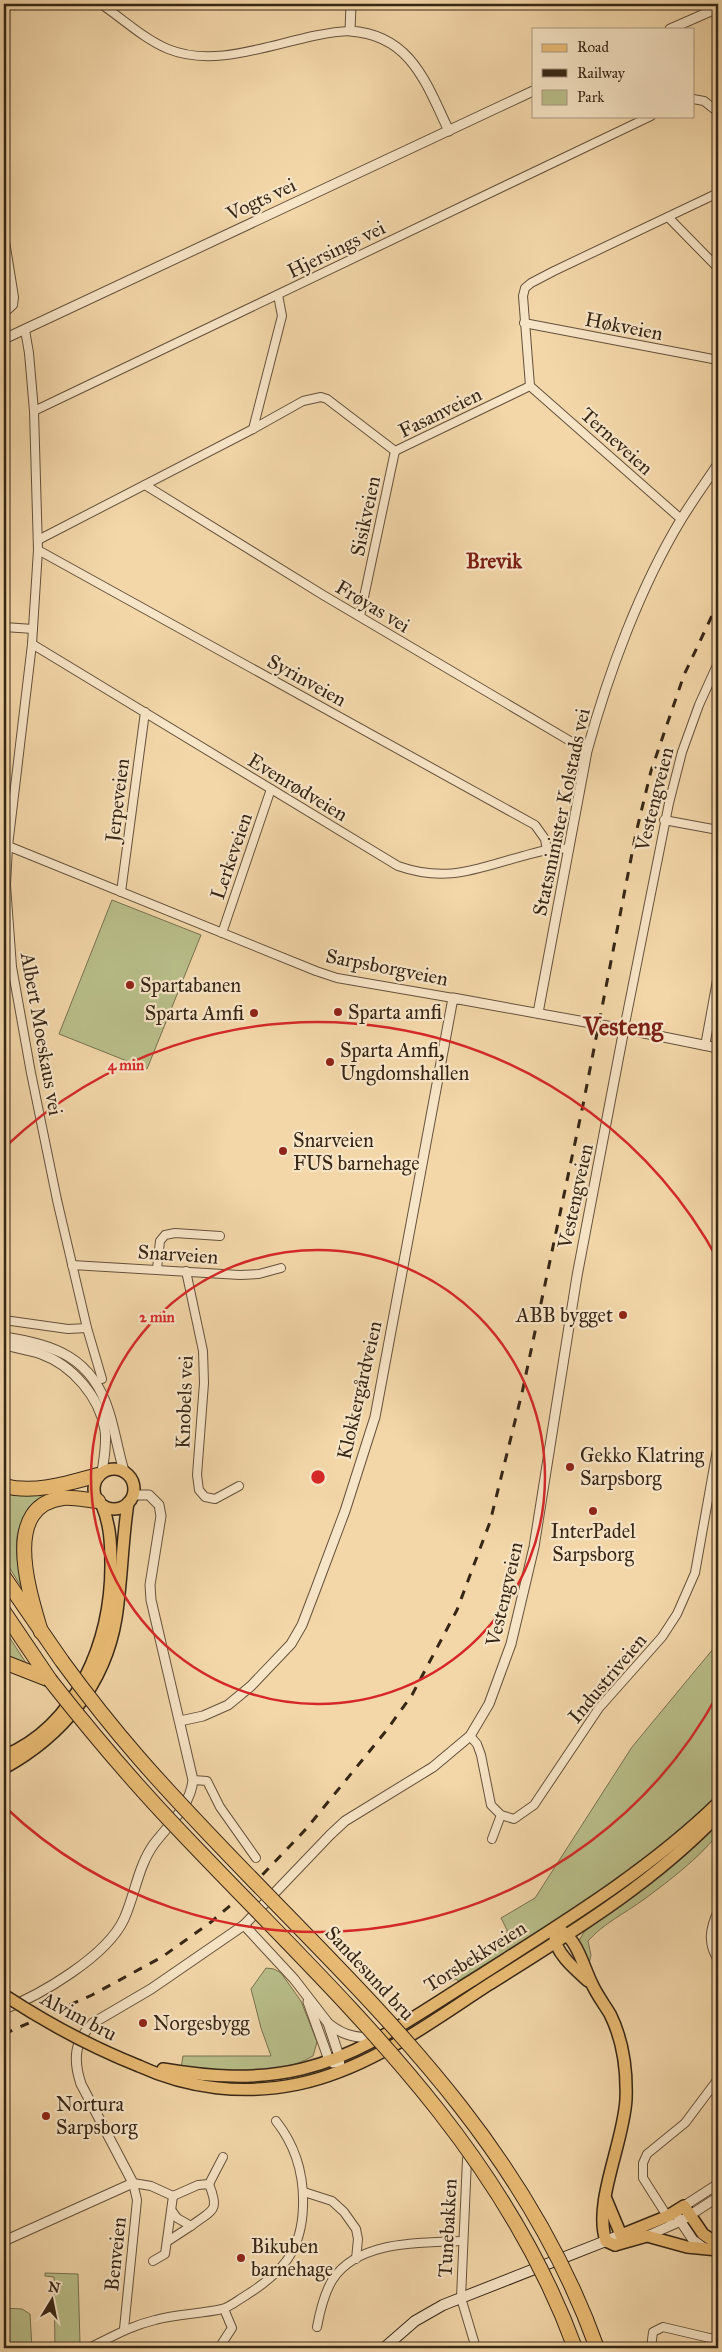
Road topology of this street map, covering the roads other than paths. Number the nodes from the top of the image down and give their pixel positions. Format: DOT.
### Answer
graph roads {
  1 [pos="101,4"];
  2 [pos="351,4"];
  3 [pos="718,8"];
  4 [pos="672,28"];
  5 [pos="350,31"];
  6 [pos="532,90"];
  7 [pos="694,98"];
  8 [pos="718,112"];
  9 [pos="647,118"];
  10 [pos="449,131"];
  11 [pos="718,193"];
  12 [pos="668,216"];
  13 [pos="4,235"];
  14 [pos="718,268"];
  15 [pos="278,295"];
  16 [pos="4,313"];
  17 [pos="524,323"];
  18 [pos="25,330"];
  19 [pos="4,339"];
  20 [pos="718,360"];
  21 [pos="530,386"];
  22 [pos="34,411"];
  23 [pos="253,430"];
  24 [pos="395,451"];
  25 [pos="718,464"];
  26 [pos="145,485"];
  27 [pos="681,519"];
  28 [pos="38,540"];
  29 [pos="38,550"];
  30 [pos="360,616"];
  31 [pos="4,627"];
  32 [pos="33,629"];
  33 [pos="32,644"];
  34 [pos="718,663"];
  35 [pos="145,712"];
  36 [pos="587,751"];
  37 [pos="271,789"];
  38 [pos="664,820"];
  39 [pos="718,830"];
  40 [pos="8,846"];
  41 [pos="568,849"];
  42 [pos="547,850"];
  43 [pos="121,892"];
  44 [pos="222,933"];
  45 [pos="718,975"];
  46 [pos="454,998"];
  47 [pos="538,1013"];
  48 [pos="624,1029"];
  49 [pos="705,1046"];
  50 [pos="718,1048"];
  51 [pos="220,1236"];
  52 [pos="72,1264"];
  53 [pos="281,1268"];
  54 [pos="157,1269"];
  55 [pos="186,1271"];
  56 [pos="4,1320"];
  57 [pos="87,1328"];
  58 [pos="4,1337"];
  59 [pos="4,1345"];
  60 [pos="102,1379"];
  61 [pos="718,1444"];
  62 [pos="124,1471"];
  63 [pos="100,1473"];
  64 [pos="4,1486"];
  65 [pos="239,1486"];
  66 [pos="130,1499"];
  67 [pos="100,1503"];
  68 [pos="4,1577"];
  69 [pos="4,1612"];
  70 [pos="41,1632"];
  71 [pos="4,1662"];
  72 [pos="50,1680"];
  73 [pos="180,1721"];
  74 [pos="470,1736"];
  75 [pos="4,1756"];
  76 [pos="4,1768"];
  77 [pos="193,1780"];
  78 [pos="718,1803"];
  79 [pos="501,1815"];
  80 [pos="718,1815"];
  81 [pos="492,1839"];
  82 [pos="256,1858"];
  83 [pos="718,1911"];
  84 [pos="244,1925"];
  85 [pos="556,1926"];
  86 [pos="568,1935"];
  87 [pos="555,1943"];
  88 [pos="718,1960"];
  89 [pos="593,1986"];
  90 [pos="4,1995"];
  91 [pos="306,1997"];
  92 [pos="4,2009"];
  93 [pos="328,2023"];
  94 [pos="379,2038"];
  95 [pos="334,2058"];
  96 [pos="139,2066"];
  97 [pos="340,2070"];
  98 [pos="718,2080"];
  99 [pos="276,2121"];
  100 [pos="222,2156"];
  101 [pos="467,2159"];
  102 [pos="133,2183"];
  103 [pos="208,2184"];
  104 [pos="718,2184"];
  105 [pos="304,2192"];
  106 [pos="173,2196"];
  107 [pos="718,2196"];
  108 [pos="606,2199"];
  109 [pos="172,2211"];
  110 [pos="678,2216"];
  111 [pos="191,2226"];
  112 [pos="622,2235"];
  113 [pos="647,2236"];
  114 [pos="4,2241"];
  115 [pos="168,2241"];
  116 [pos="462,2241"];
  117 [pos="611,2243"];
  118 [pos="718,2244"];
  119 [pos="704,2249"];
  120 [pos="718,2250"];
  121 [pos="356,2259"];
  122 [pos="153,2261"];
  123 [pos="461,2298"];
  124 [pos="224,2309"];
  125 [pos="317,2327"];
  126 [pos="124,2329"];
  127 [pos="718,2340"];
  128 [pos="89,2348"];
  129 [pos="219,2348"];
  130 [pos="384,2348"];
  131 [pos="476,2348"];
  132 [pos="575,2348"];
  133 [pos="596,2348"];
  134 [pos="651,2348"];
  1 -- 5 [label="street"];
  2 -- 5 [label="street"];
  3 -- 4 [label="street"];
  5 -- 10 [label="street"];
  6 -- 10 [label="street, Vogts vei"];
  7 -- 8 [label="street"];
  9 -- 15 [label="street, Hjersings vei"];
  10 -- 18 [label="street, Vogts vei"];
  11 -- 12 [label="street"];
  12 -- 14 [label="street"];
  12 -- 17 [label="street"];
  13 -- 16 [label="street"];
  15 -- 22 [label="street, Hjersings vei"];
  15 -- 23 [label="street"];
  17 -- 20 [label="street, Høkveien"];
  17 -- 21 [label="street"];
  18 -- 19 [label="street, Vogts vei"];
  18 -- 22 [label="street, Albert Moeskaus vei"];
  21 -- 24 [label="street, Fasanveien"];
  21 -- 27 [label="street, Terneveien"];
  22 -- 28 [label="street, Albert Moeskaus vei"];
  23 -- 24 [label="street, Fasanveien"];
  23 -- 26 [label="street, Fasanveien"];
  24 -- 30 [label="street, Sisikveien"];
  25 -- 27 [label="street, Statsminister Kolstads vei"];
  26 -- 28 [label="street, Fasanveien"];
  26 -- 30 [label="street, Frøyas vei"];
  27 -- 36 [label="street, Statsminister Kolstads vei"];
  28 -- 29 [label="street, Albert Moeskaus vei"];
  29 -- 32 [label="street, Albert Moeskaus vei"];
  29 -- 42 [label="street, Syrinveien"];
  30 -- 36 [label="street, Frøyas vei"];
  31 -- 32 [label="street"];
  32 -- 33 [label="street, Albert Moeskaus vei"];
  33 -- 35 [label="street, Evenrødveien"];
  33 -- 40 [label="street, Albert Moeskaus vei"];
  34 -- 38 [label="street, Vestengveien"];
  35 -- 37 [label="street, Evenrødveien"];
  35 -- 43 [label="street, Jerpeveien"];
  36 -- 41 [label="street, Statsminister Kolstads vei"];
  37 -- 42 [label="street, Evenrødveien"];
  37 -- 44 [label="street, Lerkeveien"];
  38 -- 39 [label="street"];
  38 -- 48 [label="street, Vestengveien"];
  40 -- 43 [label="street, Sarpsborgveien"];
  40 -- 52 [label="street, Albert Moeskaus vei"];
  41 -- 42 [label="street, Evenrødveien"];
  41 -- 47 [label="street, Statsminister Kolstads vei"];
  43 -- 44 [label="street, Sarpsborgveien"];
  44 -- 46 [label="street, Sarpsborgveien"];
  45 -- 49 [label="street"];
  46 -- 47 [label="street, Sarpsborgveien"];
  46 -- 73 [label="street, Klokkergårdveien"];
  47 -- 48 [label="street, Sarpsborgveien"];
  48 -- 49 [label="street, Sarpsborgveien"];
  48 -- 74 [label="street, Vestengveien"];
  49 -- 50 [label="street, Sarpsborgveien"];
  51 -- 54 [label="street"];
  52 -- 54 [label="street, Snarveien"];
  52 -- 57 [label="street, Albert Moeskaus vei"];
  53 -- 55 [label="street, Snarveien"];
  54 -- 55 [label="street, Snarveien"];
  55 -- 65 [label="street, Knobels vei"];
  56 -- 57 [label="street"];
  57 -- 60 [label="street, Albert Moeskaus vei"];
  58 -- 62 [label="street"];
  59 -- 63 [label="street"];
  61 -- 79 [label="street, Industriveien"];
  62 -- 63 [label="main road"];
  62 -- 66 [label="main road"];
  63 -- 64 [label="highway"];
  63 -- 67 [label="main road"];
  66 -- 67 [label="main road"];
  66 -- 73 [label="street"];
  66 -- 76 [label="main road"];
  67 -- 70 [label="highway"];
  67 -- 75 [label="main road"];
  68 -- 70 [label="highway, Sandesund bru"];
  69 -- 72 [label="highway, Sandesund bru"];
  70 -- 133 [label="highway, Sandesund bru, bridge"];
  71 -- 72 [label="highway"];
  72 -- 132 [label="highway, Sandesund bru, bridge"];
  73 -- 77 [label="street"];
  74 -- 79 [label="street"];
  74 -- 84 [label="street, Vestengveien"];
  77 -- 82 [label="street"];
  77 -- 92 [label="street"];
  78 -- 85 [label="main road, Torsbekkveien"];
  79 -- 81 [label="street"];
  80 -- 86 [label="main road, Torsbekkveien"];
  83 -- 88 [label="street"];
  84 -- 91 [label="street"];
  84 -- 102 [label="street, Vestengveien"];
  85 -- 86 [label="main road"];
  85 -- 87 [label="main road"];
  85 -- 94 [label="main road, Torsbekkveien"];
  86 -- 87 [label="main road, Torsbekkveien"];
  86 -- 89 [label="main road"];
  87 -- 89 [label="main road"];
  87 -- 97 [label="main road, Torsbekkveien"];
  89 -- 108 [label="main road"];
  90 -- 96 [label="main road, Alvim bru, bridge"];
  91 -- 93 [label="street"];
  91 -- 95 [label="street"];
  93 -- 94 [label="street"];
  93 -- 95 [label="street"];
  94 -- 95 [label="main road, Torsbekkveien"];
  95 -- 96 [label="main road, Torsbekkveien"];
  95 -- 97 [label="street"];
  96 -- 97 [label="main road, Torsbekkveien"];
  98 -- 110 [label="street"];
  99 -- 105 [label="street"];
  100 -- 103 [label="street"];
  101 -- 116 [label="street, Tunebakken"];
  102 -- 106 [label="street"];
  102 -- 114 [label="street"];
  102 -- 126 [label="street, Benveien"];
  103 -- 106 [label="street"];
  103 -- 111 [label="street"];
  104 -- 110 [label="street"];
  105 -- 121 [label="street"];
  105 -- 124 [label="street"];
  106 -- 109 [label="street"];
  107 -- 110 [label="street"];
  108 -- 112 [label="main road"];
  108 -- 117 [label="main road"];
  109 -- 111 [label="street"];
  109 -- 115 [label="street"];
  110 -- 112 [label="main road"];
  110 -- 113 [label="street"];
  110 -- 118 [label="main road"];
  110 -- 119 [label="street"];
  111 -- 115 [label="street"];
  112 -- 117 [label="main road"];
  113 -- 117 [label="main road"];
  113 -- 119 [label="main road"];
  115 -- 122 [label="street"];
  116 -- 121 [label="street"];
  116 -- 123 [label="street, Tunebakken"];
  117 -- 123 [label="main road"];
  119 -- 120 [label="main road"];
  121 -- 125 [label="street"];
  123 -- 130 [label="main road"];
  123 -- 131 [label="street, Tunebakken"];
  124 -- 126 [label="street"];
  124 -- 129 [label="street"];
  126 -- 128 [label="street"];
  127 -- 134 [label="street"];
}
